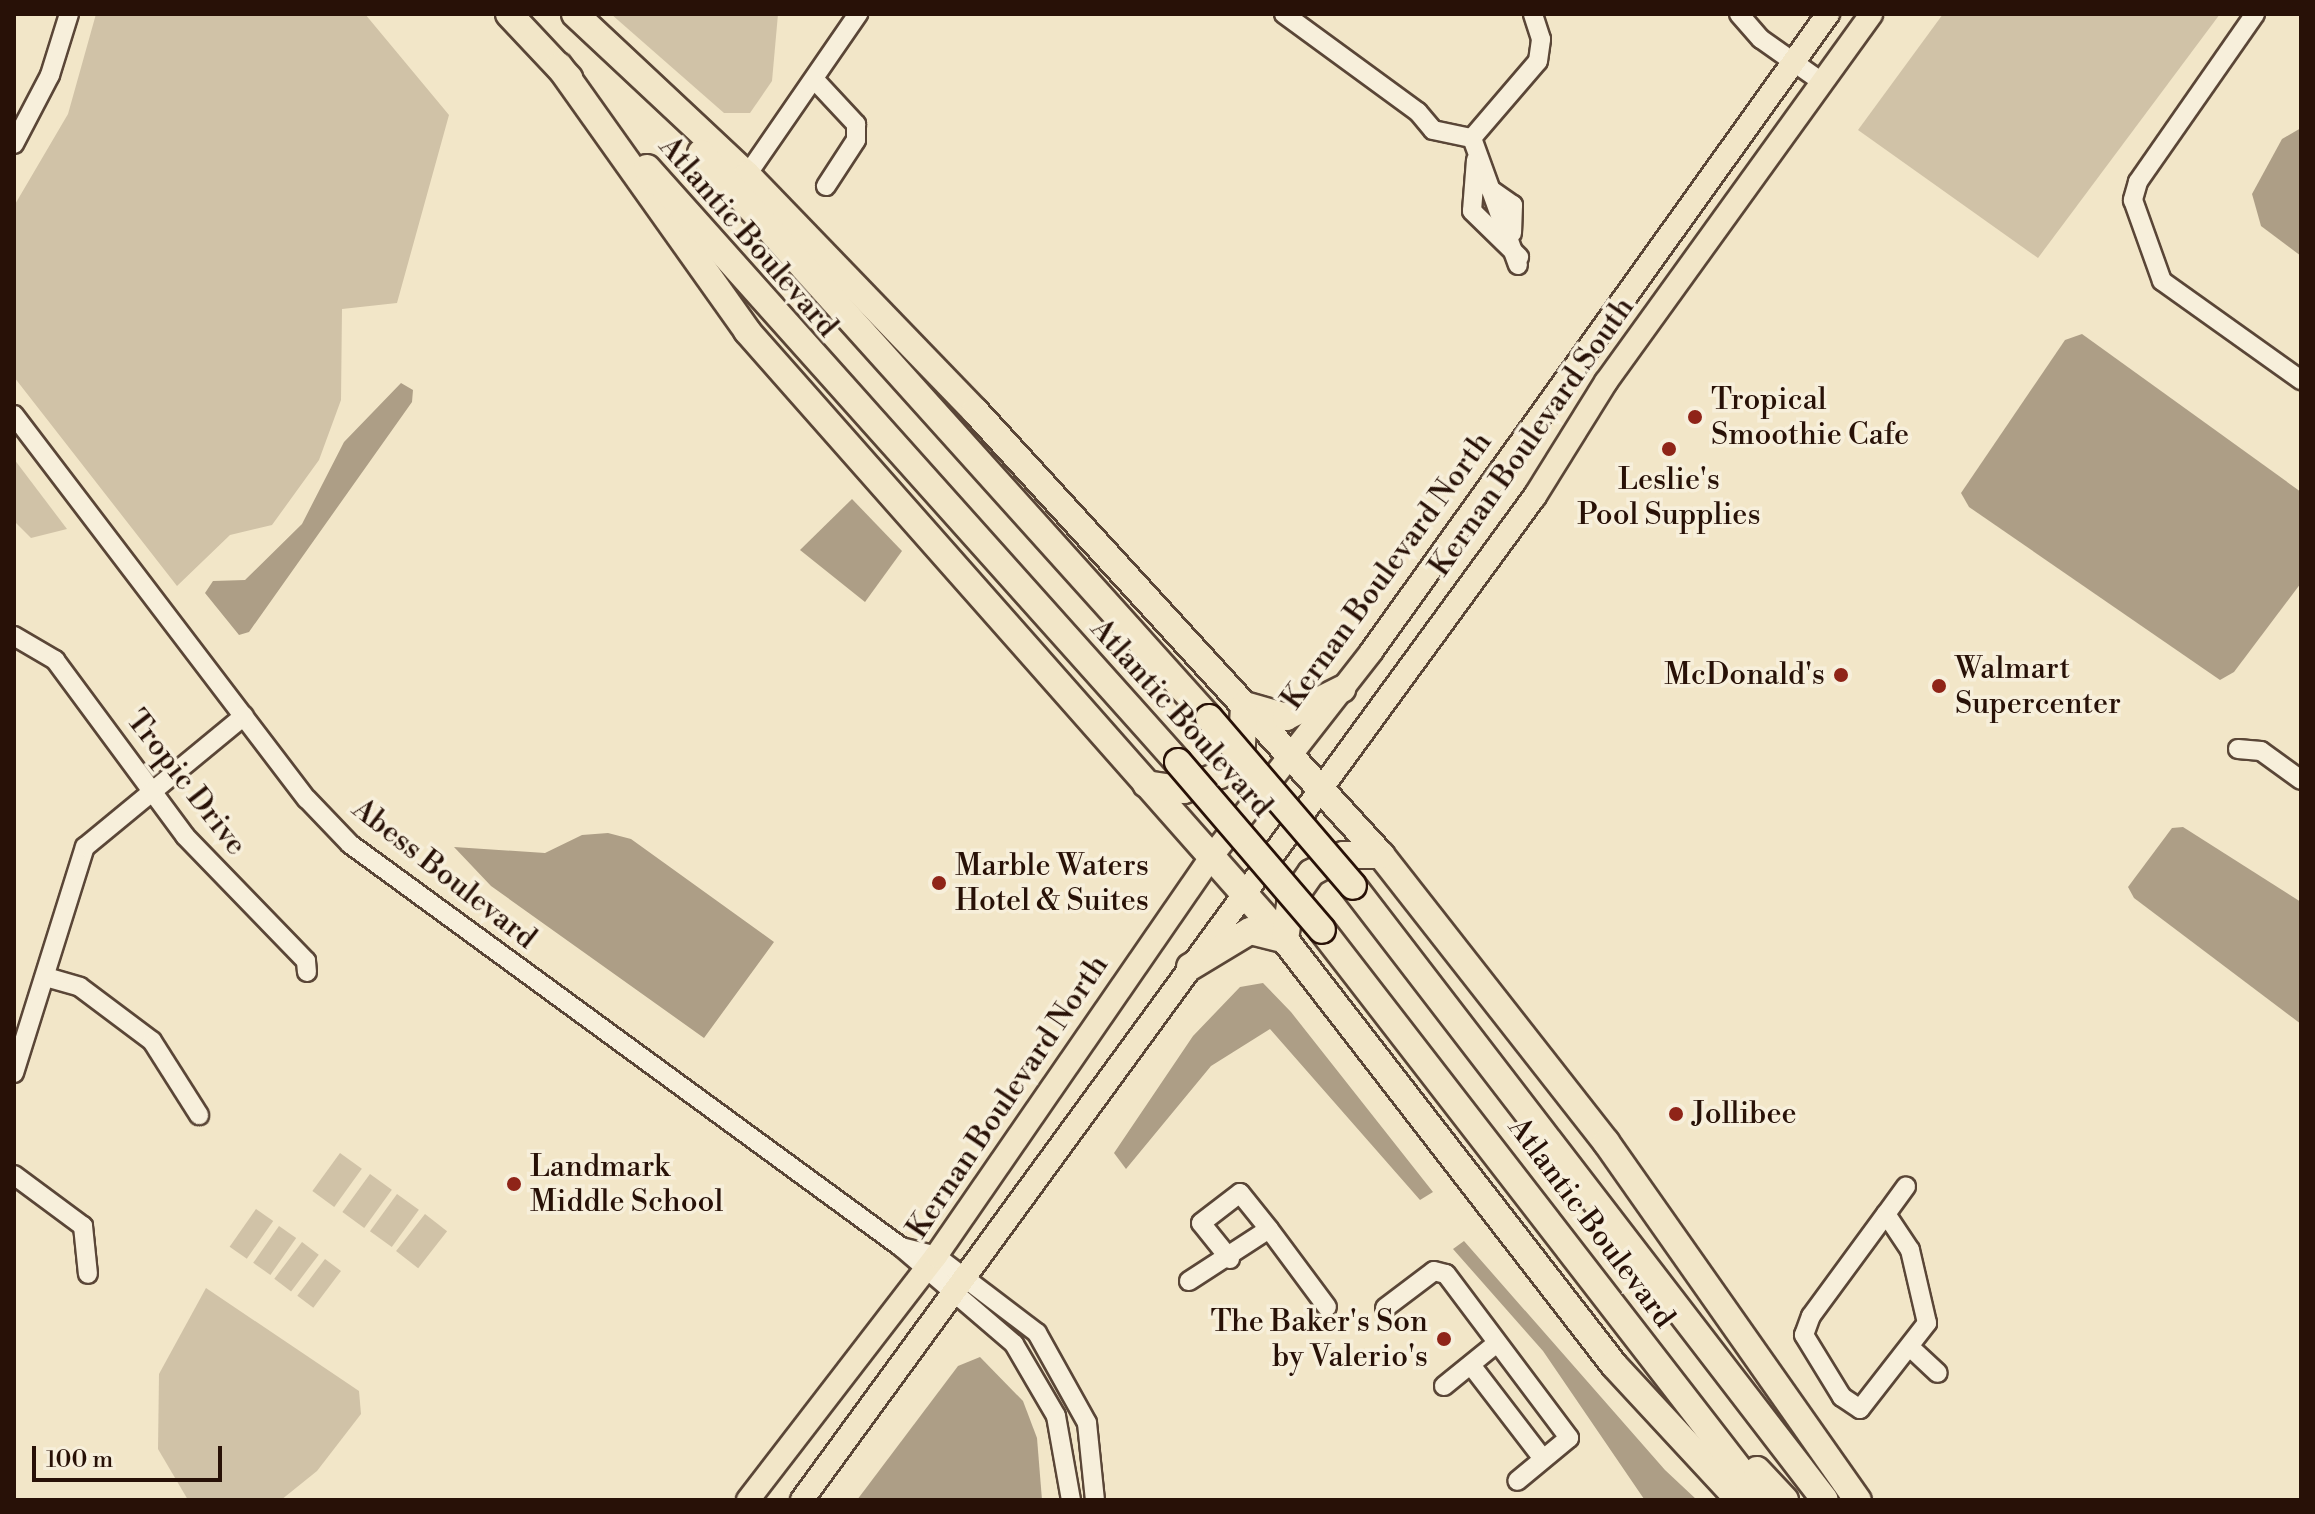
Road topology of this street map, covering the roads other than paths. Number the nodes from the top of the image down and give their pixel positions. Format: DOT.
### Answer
graph roads {
  1 [pos="69,14"];
  2 [pos="509,14"];
  3 [pos="574,14"];
  4 [pos="858,14"];
  5 [pos="1284,14"];
  6 [pos="1533,14"];
  7 [pos="1739,14"];
  8 [pos="1828,14"];
  9 [pos="1871,14"];
  10 [pos="2255,14"];
  11 [pos="1792,63"];
  12 [pos="559,66"];
  13 [pos="814,79"];
  14 [pos="1822,82"];
  15 [pos="1472,138"];
  16 [pos="14,144"];
  17 [pos="1476,160"];
  18 [pos="747,175"];
  19 [pos="826,186"];
  20 [pos="1566,373"];
  21 [pos="2301,380"];
  22 [pos="14,415"];
  23 [pos="14,636"];
  24 [pos="1342,689"];
  25 [pos="1244,705"];
  26 [pos="244,716"];
  27 [pos="2238,749"];
  28 [pos="1289,755"];
  29 [pos="2301,780"];
  30 [pos="1146,784"];
  31 [pos="151,788"];
  32 [pos="1322,791"];
  33 [pos="1381,855"];
  34 [pos="1211,857"];
  35 [pos="1245,896"];
  36 [pos="1285,940"];
  37 [pos="1190,967"];
  38 [pos="307,972"];
  39 [pos="46,977"];
  40 [pos="14,1073"];
  41 [pos="199,1115"];
  42 [pos="14,1175"];
  43 [pos="1906,1186"];
  44 [pos="1886,1214"];
  45 [pos="1269,1229"];
  46 [pos="1230,1259"];
  47 [pos="929,1264"];
  48 [pos="88,1274"];
  49 [pos="968,1277"];
  50 [pos="1189,1281"];
  51 [pos="953,1296"];
  52 [pos="1327,1307"];
  53 [pos="1385,1308"];
  54 [pos="1497,1343"];
  55 [pos="1912,1349"];
  56 [pos="1471,1365"];
  57 [pos="1938,1373"];
  58 [pos="1444,1386"];
  59 [pos="1695,1414"];
  60 [pos="1543,1459"];
  61 [pos="1517,1481"];
  62 [pos="748,1500"];
  63 [pos="802,1500"];
  64 [pos="1071,1500"];
  65 [pos="1095,1500"];
  66 [pos="1739,1500"];
  67 [pos="1763,1500"];
  68 [pos="1785,1500"];
  69 [pos="1825,1500"];
  70 [pos="1858,1500"];
  1 -- 16 [label="street"];
  2 -- 12 [label="highway, Atlantic Boulevard"];
  3 -- 18 [label="highway"];
  3 -- 69 [label="highway, Atlantic Boulevard, bridge"];
  4 -- 13 [label="street"];
  5 -- 15 [label="street"];
  6 -- 15 [label="street"];
  7 -- 11 [label="street"];
  8 -- 11 [label="main road, Kernan Boulevard South"];
  9 -- 14 [label="main road, Kernan Boulevard South"];
  10 -- 21 [label="street"];
  11 -- 14 [label="street"];
  11 -- 20 [label="main road, Kernan Boulevard South"];
  12 -- 30 [label="highway"];
  12 -- 59 [label="highway, Atlantic Boulevard, bridge"];
  13 -- 18 [label="street"];
  13 -- 19 [label="street"];
  14 -- 32 [label="main road, Kernan Boulevard South"];
  15 -- 17 [label="street"];
  17 -- 17 [label="street"];
  18 -- 25 [label="highway"];
  20 -- 24 [label="main road, Kernan Boulevard North"];
  22 -- 26 [label="street, Abess Boulevard"];
  23 -- 31 [label="street, Tropic Drive"];
  24 -- 25 [label="highway"];
  24 -- 28 [label="main road, Kernan Boulevard North"];
  25 -- 28 [label="highway"];
  25 -- 30 [label="highway"];
  26 -- 31 [label="street"];
  26 -- 47 [label="street, Abess Boulevard"];
  27 -- 29 [label="street"];
  28 -- 32 [label="highway"];
  28 -- 34 [label="main road, Kernan Boulevard North"];
  30 -- 34 [label="highway"];
  31 -- 38 [label="street, Tropic Drive"];
  31 -- 39 [label="street"];
  32 -- 33 [label="highway"];
  32 -- 35 [label="main road, Kernan Boulevard South"];
  33 -- 36 [label="highway"];
  33 -- 70 [label="highway"];
  34 -- 35 [label="highway"];
  34 -- 47 [label="main road, Kernan Boulevard North"];
  35 -- 36 [label="highway"];
  35 -- 37 [label="main road"];
  36 -- 37 [label="highway"];
  36 -- 66 [label="highway"];
  37 -- 49 [label="main road"];
  39 -- 40 [label="street"];
  39 -- 41 [label="street"];
  42 -- 48 [label="street"];
  43 -- 44 [label="street"];
  44 -- 55 [label="street"];
  44 -- 55 [label="street"];
  45 -- 46 [label="street"];
  45 -- 46 [label="street"];
  45 -- 52 [label="street"];
  46 -- 50 [label="street"];
  47 -- 49 [label="street, Abess Boulevard"];
  47 -- 51 [label="street, Abess Boulevard"];
  47 -- 62 [label="main road, Kernan Boulevard North"];
  49 -- 51 [label="main road"];
  49 -- 65 [label="street, Abess Boulevard"];
  51 -- 63 [label="main road"];
  51 -- 64 [label="street, Abess Boulevard"];
  53 -- 54 [label="street"];
  54 -- 56 [label="street"];
  54 -- 60 [label="street"];
  55 -- 57 [label="street"];
  56 -- 58 [label="street"];
  56 -- 60 [label="street"];
  59 -- 67 [label="highway, Atlantic Boulevard"];
  59 -- 68 [label="highway"];
  60 -- 61 [label="street"];
}
